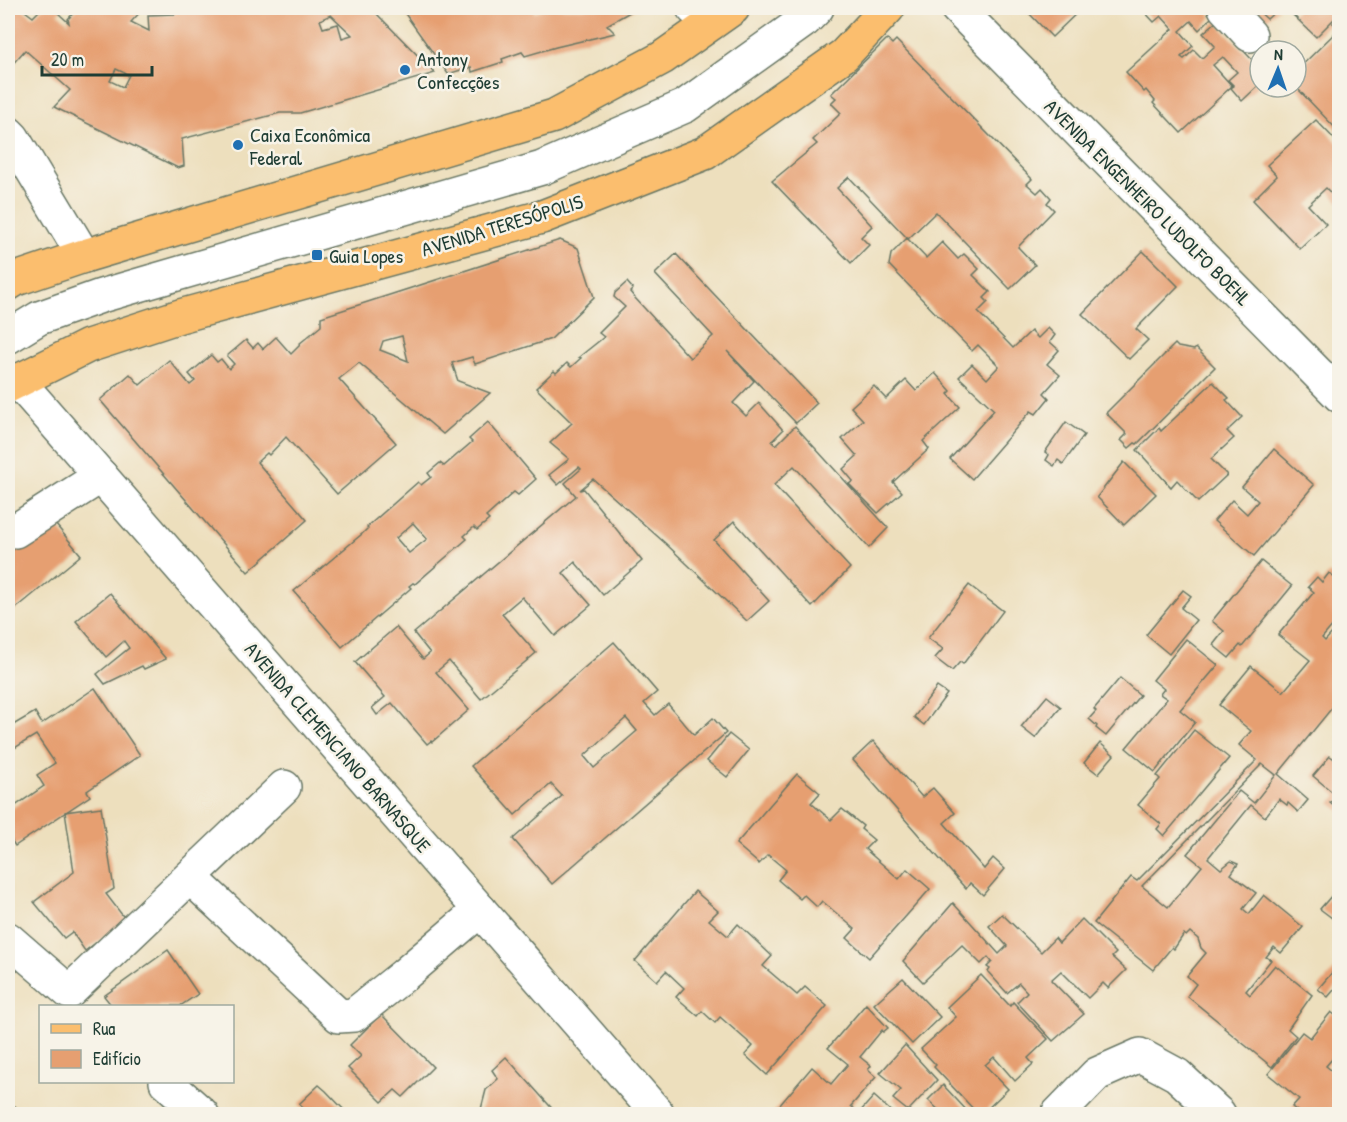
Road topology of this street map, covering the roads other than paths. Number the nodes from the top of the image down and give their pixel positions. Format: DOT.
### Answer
graph roads {
  1 [pos="888,8"];
  2 [pos="957,8"];
  3 [pos="1225,8"];
  4 [pos="816,11"];
  5 [pos="712,13"];
  6 [pos="1250,35"];
  7 [pos="8,134"];
  8 [pos="84,256"];
  9 [pos="8,284"];
  10 [pos="8,337"];
  11 [pos="12,383"];
  12 [pos="1340,396"];
  13 [pos="101,476"];
  14 [pos="10,528"];
  15 [pos="284,788"];
  16 [pos="191,878"];
  17 [pos="480,910"];
  18 [pos="8,939"];
  19 [pos="77,999"];
  20 [pos="167,1083"];
  21 [pos="202,1114"];
  22 [pos="658,1114"];
  23 [pos="1058,1114"];
  24 [pos="1219,1114"];
  1 -- 11 [label="main road, AVENIDA TERESÓPOLIS"];
  2 -- 12 [label="street, AVENIDA ENGENHEIRO LUDOLFO BOEHL"];
  3 -- 6 [label="street"];
  4 -- 10 [label="street"];
  5 -- 8 [label="main road"];
  7 -- 8 [label="street"];
  8 -- 9 [label="main road"];
  11 -- 13 [label="street, AVENIDA CLEMENCIANO BARNASQUE"];
  13 -- 14 [label="street"];
  13 -- 17 [label="street, AVENIDA CLEMENCIANO BARNASQUE"];
  15 -- 16 [label="street"];
  16 -- 17 [label="street"];
  16 -- 19 [label="street"];
  17 -- 22 [label="street, AVENIDA CLEMENCIANO BARNASQUE"];
  18 -- 19 [label="street"];
  20 -- 21 [label="street"];
  23 -- 24 [label="street"];
}
